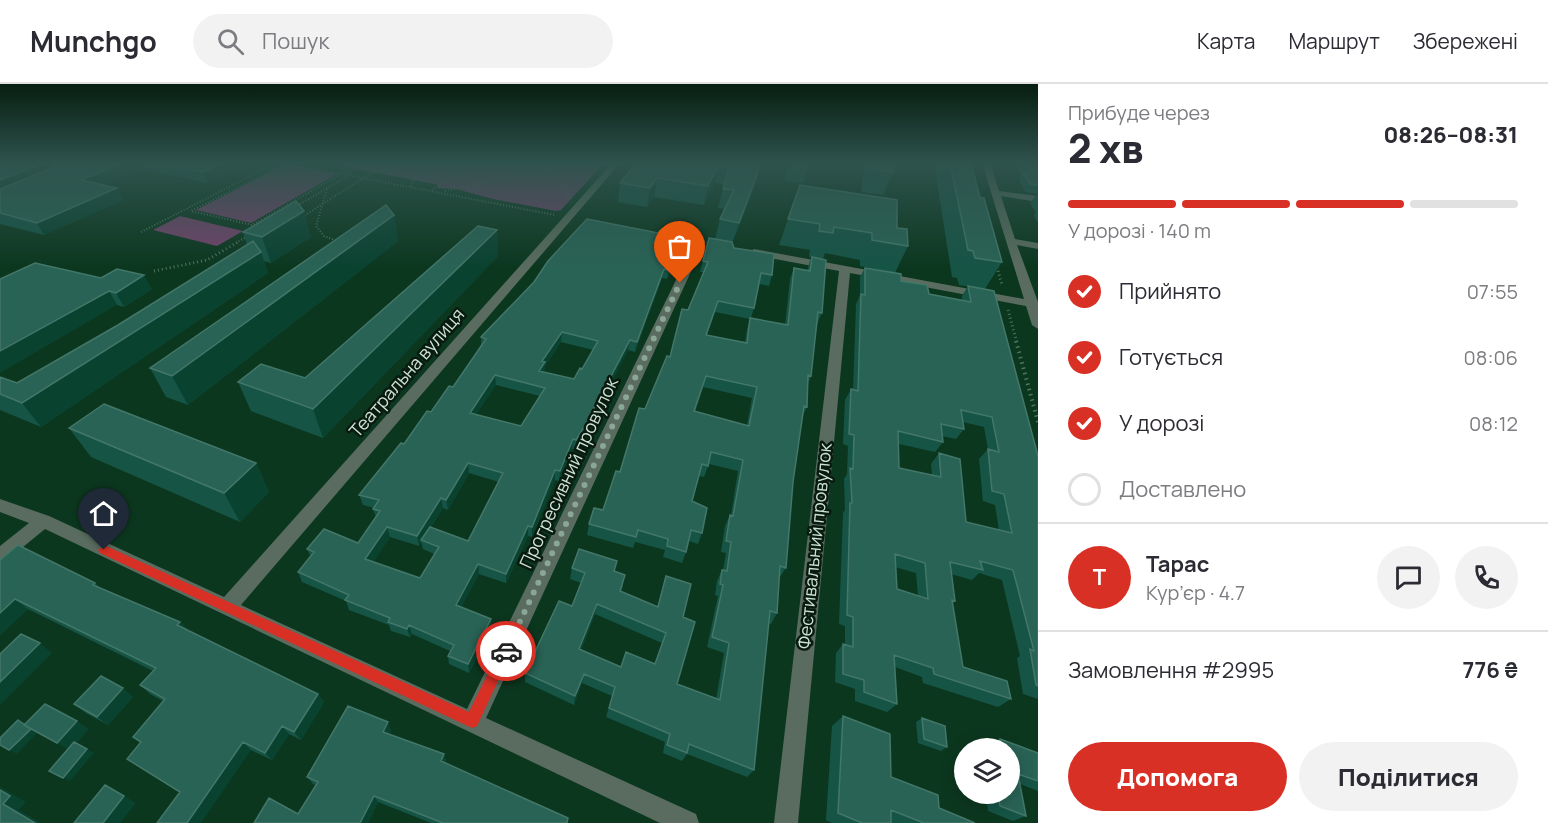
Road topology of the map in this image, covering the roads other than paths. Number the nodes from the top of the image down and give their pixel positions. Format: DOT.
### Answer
graph roads {
  1 [pos="586,197"];
  2 [pos="996,197"];
  3 [pos="700,241"];
  4 [pos="1011,241"];
  5 [pos="1038,246"];
  6 [pos="745,250"];
  7 [pos="845,268"];
  8 [pos="1034,304"];
  9 [pos="1038,325"];
  10 [pos="0,505"];
  11 [pos="43,521"];
  12 [pos="0,556"];
  13 [pos="226,608"];
  14 [pos="472,721"];
  15 [pos="687,823"];
  16 [pos="786,823"];
  1 -- 13 [label="street, Театральна вулиця"];
  2 -- 4 [label="street"];
  3 -- 14 [label="street, Прогресивний провулок"];
  4 -- 5 [label="street"];
  4 -- 8 [label="street"];
  6 -- 7 [label="street"];
  7 -- 8 [label="street"];
  7 -- 16 [label="street, Фестивальний провулок"];
  8 -- 9 [label="street"];
  10 -- 11 [label="street"];
  11 -- 12 [label="street"];
  11 -- 13 [label="street"];
  13 -- 14 [label="street"];
  14 -- 15 [label="street"];
}
